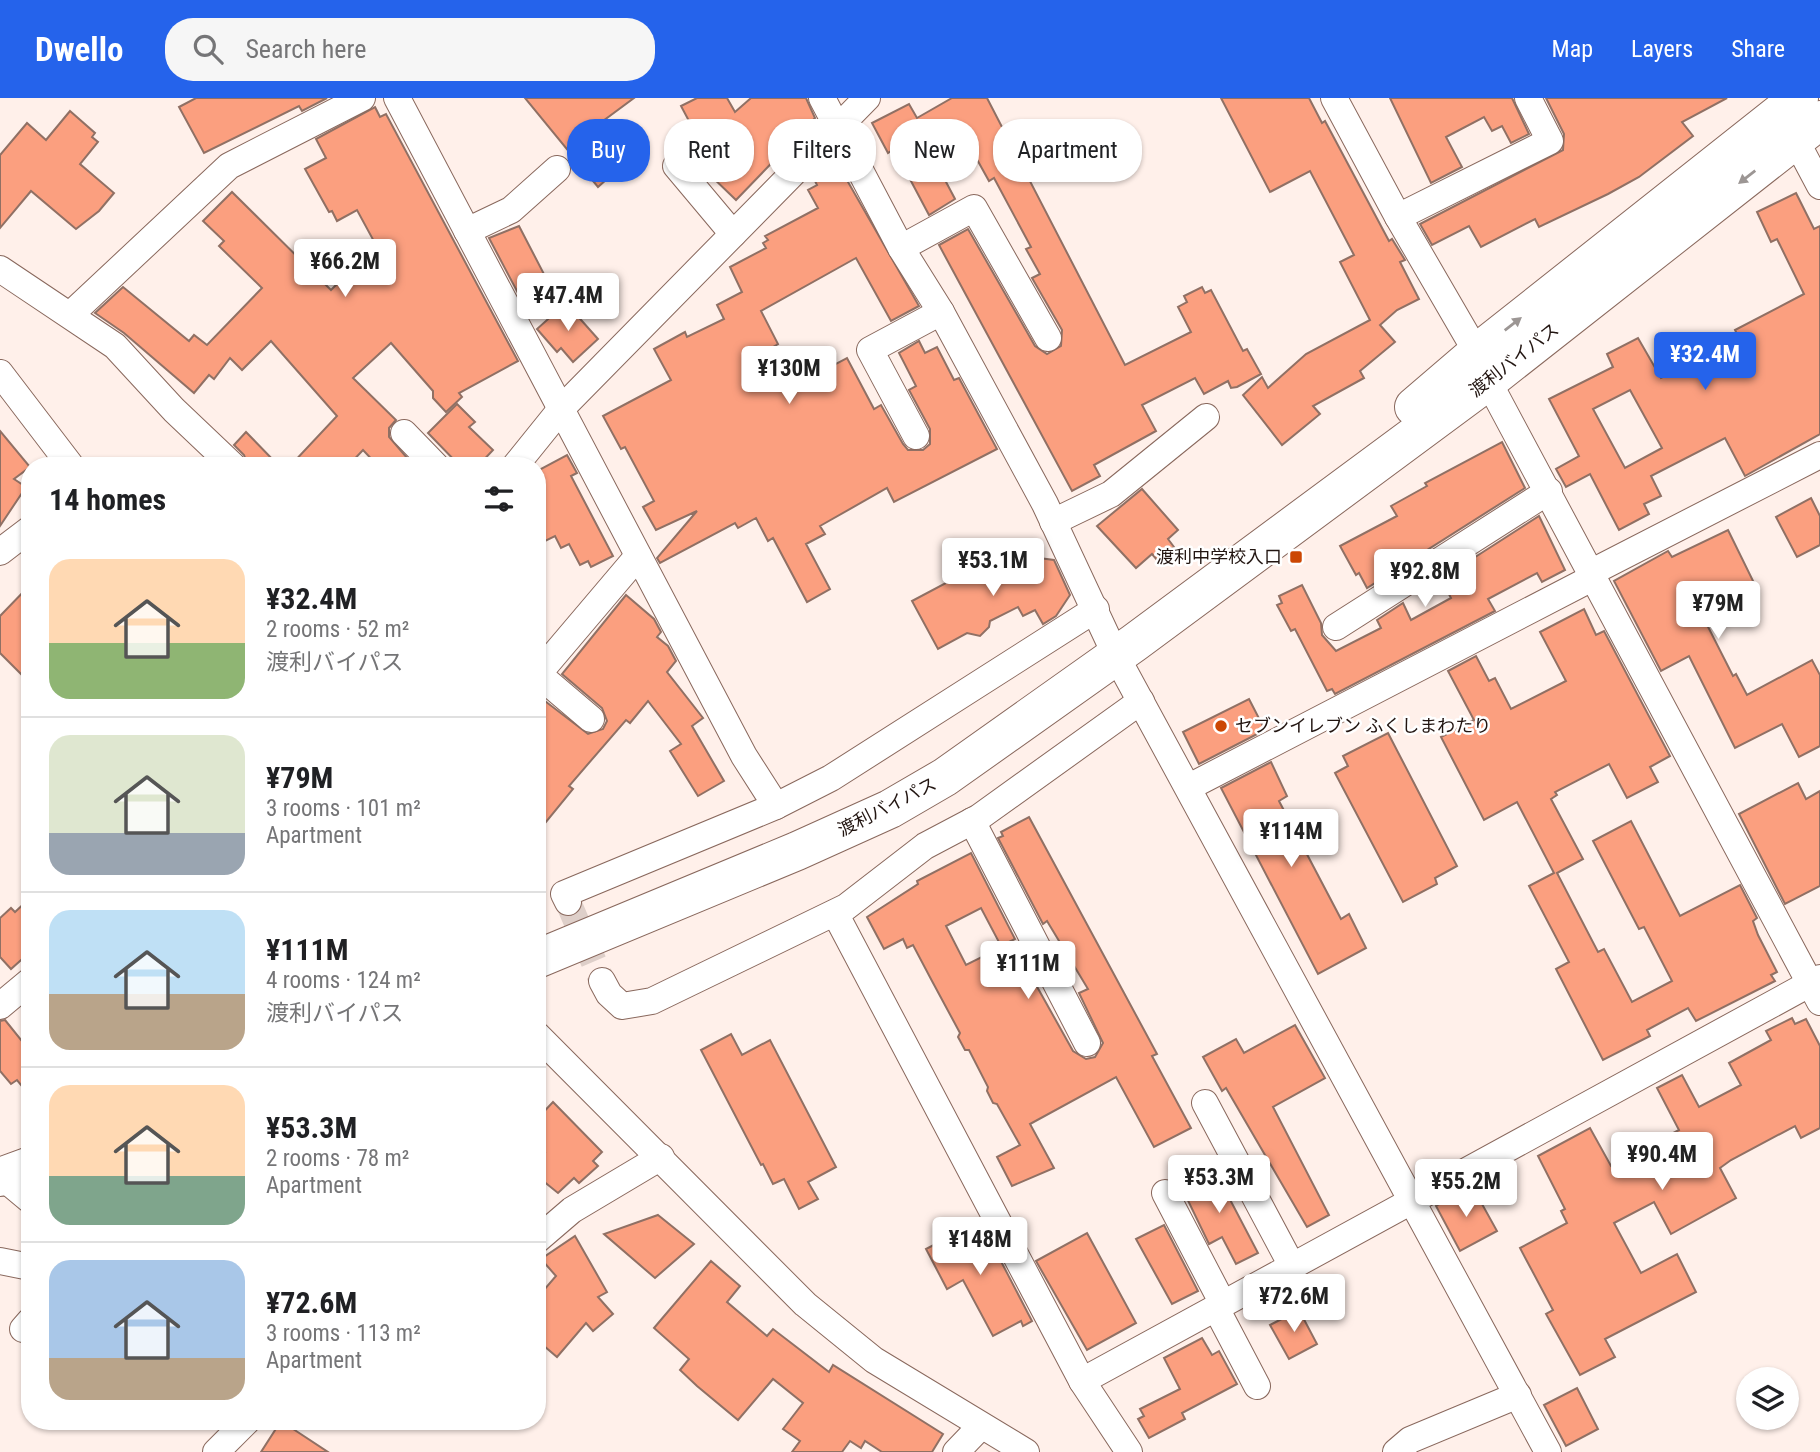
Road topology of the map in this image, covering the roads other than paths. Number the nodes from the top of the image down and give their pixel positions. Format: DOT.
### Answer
graph roads {
  1 [pos="362,98"];
  2 [pos="397,98"];
  3 [pos="822,98"];
  4 [pos="867,98"];
  5 [pos="1334,98"];
  6 [pos="1528,98"];
  7 [pos="1794,113"];
  8 [pos="832,119"];
  9 [pos="846,119"];
  10 [pos="557,169"];
  11 [pos="689,182"];
  12 [pos="784,182"];
  13 [pos="866,182"];
  14 [pos="1820,186"];
  15 [pos="1398,218"];
  16 [pos="467,231"];
  17 [pos="733,234"];
  18 [pos="901,248"];
  19 [pos="0,269"];
  20 [pos="941,312"];
  21 [pos="70,315"];
  22 [pos="1048,338"];
  23 [pos="1483,367"];
  24 [pos="0,373"];
  25 [pos="561,410"];
  26 [pos="1206,417"];
  27 [pos="404,433"];
  28 [pos="916,436"];
  29 [pos="1820,455"];
  30 [pos="64,457"];
  31 [pos="224,457"];
  32 [pos="427,457"];
  33 [pos="522,457"];
  34 [pos="1549,491"];
  35 [pos="1053,522"];
  36 [pos="21,537"];
  37 [pos="0,552"];
  38 [pos="638,556"];
  39 [pos="1593,574"];
  40 [pos="1096,609"];
  41 [pos="1336,627"];
  42 [pos="1116,656"];
  43 [pos="546,665"];
  44 [pos="546,681"];
  45 [pos="1141,701"];
  46 [pos="591,719"];
  47 [pos="1188,787"];
  48 [pos="776,806"];
  49 [pos="972,821"];
  50 [pos="568,902"];
  51 [pos="835,913"];
  52 [pos="546,955"];
  53 [pos="602,981"];
  54 [pos="21,988"];
  55 [pos="1817,988"];
  56 [pos="0,1006"];
  57 [pos="1087,1042"];
  58 [pos="546,1044"];
  59 [pos="1205,1103"];
  60 [pos="661,1157"];
  61 [pos="1165,1193"];
  62 [pos="1414,1200"];
  63 [pos="546,1232"];
  64 [pos="0,1261"];
  65 [pos="21,1265"];
  66 [pos="1292,1266"];
  67 [pos="1219,1306"];
  68 [pos="1082,1381"];
  69 [pos="1257,1387"];
  70 [pos="1518,1395"];
  71 [pos="981,1426"];
  72 [pos="238,1430"];
  73 [pos="216,1452"];
  74 [pos="956,1452"];
  75 [pos="1026,1452"];
  76 [pos="1129,1452"];
  77 [pos="1396,1452"];
  78 [pos="1548,1452"];
  1 -- 21 [label="street"];
  2 -- 16 [label="street"];
  3 -- 8 [label="street"];
  4 -- 9 [label="street"];
  5 -- 15 [label="street"];
  6 -- 15 [label="street"];
  7 -- 14 [label="street"];
  7 -- 23 [label="highway, 渡利バイパス"];
  10 -- 16 [label="street"];
  11 -- 17 [label="street"];
  12 -- 17 [label="street"];
  13 -- 18 [label="street"];
  15 -- 23 [label="street"];
  16 -- 25 [label="street"];
  17 -- 25 [label="street"];
  18 -- 20 [label="street"];
  18 -- 22 [label="street"];
  19 -- 21 [label="street"];
  20 -- 28 [label="street"];
  20 -- 35 [label="street"];
  21 -- 31 [label="street"];
  23 -- 34 [label="street"];
  23 -- 42 [label="highway, 渡利バイパス"];
  24 -- 30 [label="street"];
  25 -- 33 [label="street"];
  25 -- 38 [label="street"];
  26 -- 35 [label="street"];
  27 -- 32 [label="street"];
  29 -- 39 [label="street"];
  34 -- 39 [label="street"];
  34 -- 41 [label="street"];
  35 -- 40 [label="street"];
  36 -- 37 [label="street"];
  38 -- 43 [label="street"];
  38 -- 48 [label="street"];
  39 -- 47 [label="street"];
  39 -- 55 [label="street"];
  40 -- 42 [label="street"];
  40 -- 48 [label="street"];
  42 -- 45 [label="street"];
  42 -- 52 [label="highway, 渡利バイパス"];
  44 -- 46 [label="street"];
  45 -- 47 [label="street"];
  45 -- 49 [label="street"];
  47 -- 62 [label="street"];
  48 -- 50 [label="street"];
  49 -- 51 [label="street"];
  49 -- 57 [label="street"];
  51 -- 53 [label="street"];
  51 -- 68 [label="street"];
  54 -- 56 [label="street"];
  55 -- 62 [label="street"];
  58 -- 60 [label="street"];
  59 -- 66 [label="street"];
  60 -- 63 [label="street"];
  60 -- 71 [label="street"];
  61 -- 67 [label="street"];
  62 -- 66 [label="street"];
  62 -- 70 [label="street"];
  64 -- 65 [label="street"];
  66 -- 67 [label="street"];
  67 -- 68 [label="street"];
  67 -- 69 [label="street"];
  68 -- 76 [label="street"];
  70 -- 77 [label="street"];
  70 -- 78 [label="street"];
  71 -- 74 [label="street"];
  71 -- 75 [label="street"];
  72 -- 73 [label="street"];
}
